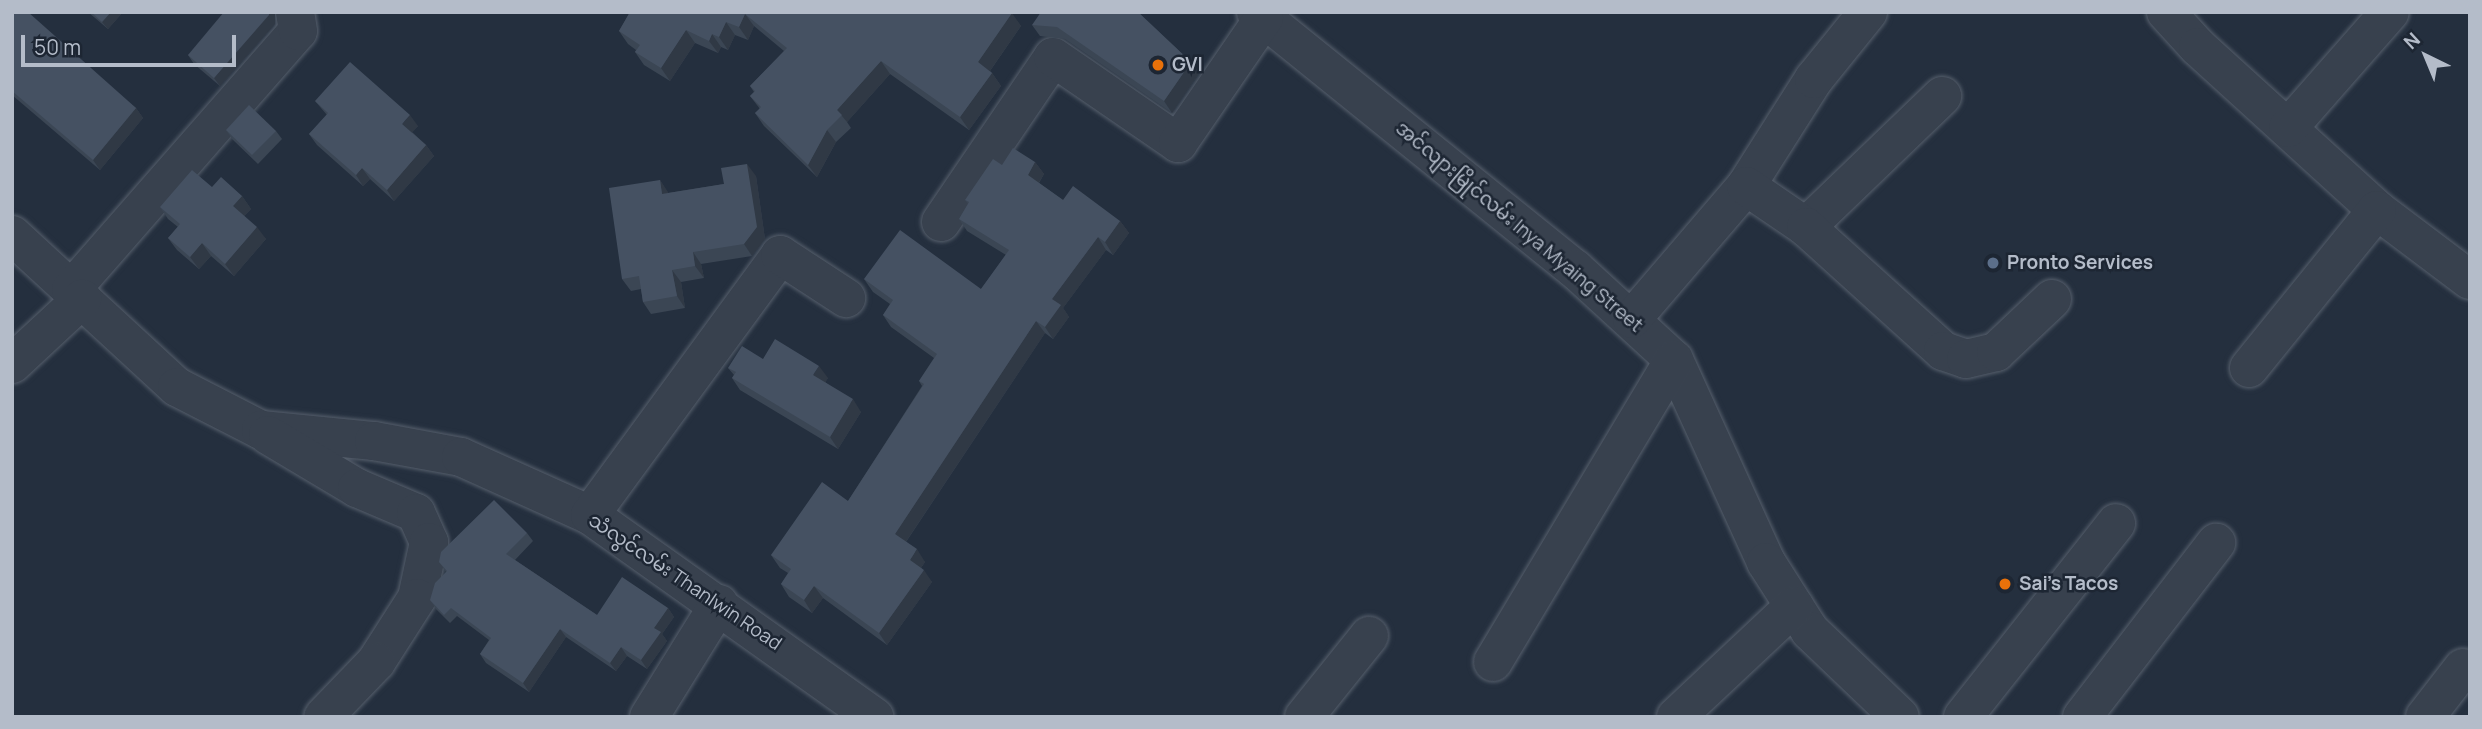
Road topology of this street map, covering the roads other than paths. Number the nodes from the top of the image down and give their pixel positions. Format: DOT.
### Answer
graph roads {
  1 [pos="296,12"];
  2 [pos="1868,12"];
  3 [pos="2166,12"];
  4 [pos="2390,12"];
  5 [pos="1260,15"];
  6 [pos="1942,96"];
  7 [pos="2288,128"];
  8 [pos="1746,186"];
  9 [pos="2377,210"];
  10 [pos="941,222"];
  11 [pos="1807,227"];
  12 [pos="12,235"];
  13 [pos="2470,280"];
  14 [pos="77,295"];
  15 [pos="846,298"];
  16 [pos="2052,299"];
  17 [pos="1632,319"];
  18 [pos="1674,360"];
  19 [pos="12,363"];
  20 [pos="2249,368"];
  21 [pos="261,430"];
  22 [pos="590,515"];
  23 [pos="2116,523"];
  24 [pos="2216,543"];
  25 [pos="719,604"];
  26 [pos="1794,606"];
  27 [pos="1369,636"];
  28 [pos="1493,662"];
  29 [pos="2463,668"];
  30 [pos="323,717"];
  31 [pos="649,717"];
  32 [pos="874,717"];
  33 [pos="1304,717"];
  34 [pos="1676,717"];
  35 [pos="1900,717"];
  36 [pos="1964,717"];
  37 [pos="2082,717"];
  38 [pos="2424,717"];
  1 -- 14 [label="street"];
  2 -- 8 [label="street"];
  3 -- 7 [label="street"];
  4 -- 7 [label="street"];
  5 -- 10 [label="street"];
  5 -- 17 [label="street, အင်လျားမြိုင်လမ်း Inya Myaing Street"];
  6 -- 11 [label="street"];
  7 -- 9 [label="street"];
  8 -- 11 [label="street"];
  8 -- 17 [label="street"];
  9 -- 13 [label="street"];
  9 -- 20 [label="street"];
  11 -- 16 [label="street"];
  12 -- 14 [label="street, သံလွင်လမ်း Thanlwin Road"];
  14 -- 19 [label="street"];
  14 -- 21 [label="street, သံလွင်လမ်း Thanlwin Road"];
  15 -- 22 [label="street"];
  17 -- 18 [label="street, အင်လျားမြိုင်လမ်း Inya Myaing Street"];
  18 -- 26 [label="street, အင်လျားမြိုင်လမ်း Inya Myaing Street"];
  18 -- 28 [label="street"];
  21 -- 22 [label="street, သံလွင်လမ်း Thanlwin Road"];
  21 -- 30 [label="street"];
  22 -- 25 [label="street, သံလွင်လမ်း Thanlwin Road"];
  23 -- 36 [label="street"];
  24 -- 37 [label="street"];
  25 -- 31 [label="street"];
  25 -- 32 [label="street, သံလွင်လမ်း Thanlwin Road"];
  26 -- 34 [label="street"];
  26 -- 35 [label="street, အင်လျားမြိုင်လမ်း Inya Myaing Street"];
  27 -- 33 [label="street"];
  29 -- 38 [label="street"];
}
